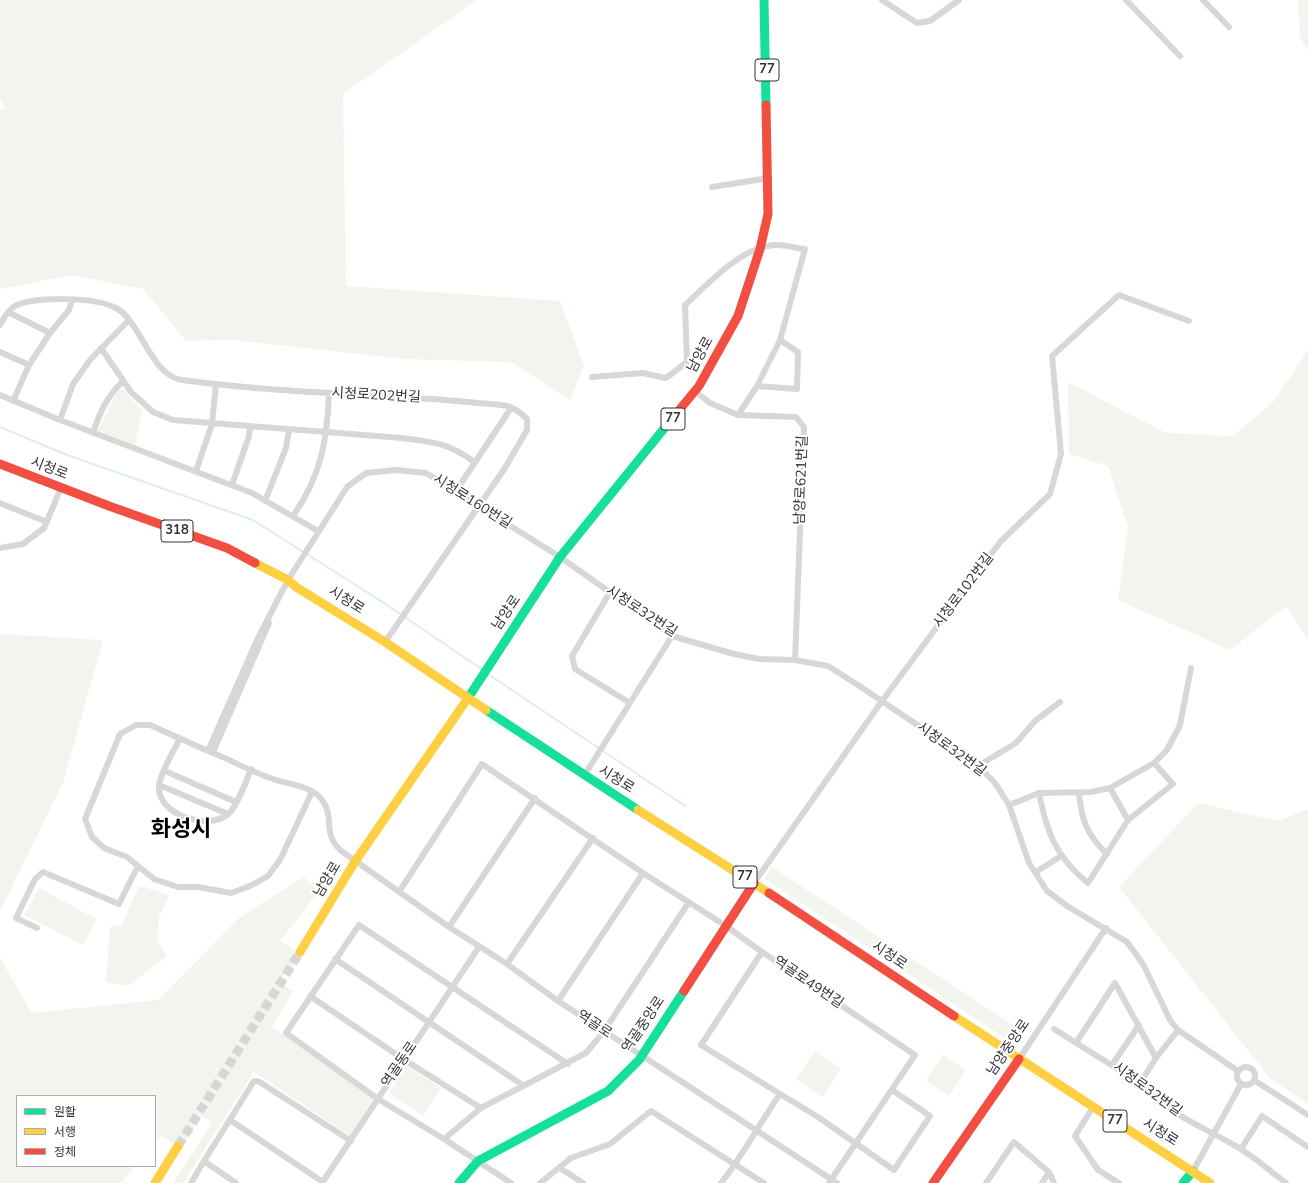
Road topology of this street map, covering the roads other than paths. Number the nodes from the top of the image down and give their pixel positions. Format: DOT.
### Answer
graph roads {
  1 [pos="764,0"];
  2 [pos="882,0"];
  3 [pos="959,0"];
  4 [pos="1126,0"];
  5 [pos="1204,0"];
  6 [pos="1229,27"];
  7 [pos="1180,56"];
  8 [pos="768,178"];
  9 [pos="712,187"];
  10 [pos="760,248"];
  11 [pos="72,300"];
  12 [pos="8,312"];
  13 [pos="129,320"];
  14 [pos="1189,321"];
  15 [pos="0,325"];
  16 [pos="50,333"];
  17 [pos="780,340"];
  18 [pos="101,348"];
  19 [pos="0,352"];
  20 [pos="28,365"];
  21 [pos="592,377"];
  22 [pos="123,381"];
  23 [pos="216,384"];
  24 [pos="757,386"];
  25 [pos="695,392"];
  26 [pos="329,393"];
  27 [pos="0,395"];
  28 [pos="13,401"];
  29 [pos="511,408"];
  30 [pos="738,414"];
  31 [pos="60,420"];
  32 [pos="212,424"];
  33 [pos="250,427"];
  34 [pos="289,430"];
  35 [pos="326,432"];
  36 [pos="93,433"];
  37 [pos="474,462"];
  38 [pos="0,464"];
  39 [pos="196,471"];
  40 [pos="232,485"];
  41 [pos="61,488"];
  42 [pos="456,491"];
  43 [pos="265,501"];
  44 [pos="0,503"];
  45 [pos="478,505"];
  46 [pos="293,516"];
  47 [pos="46,522"];
  48 [pos="318,530"];
  49 [pos="0,548"];
  50 [pos="560,558"];
  51 [pos="288,580"];
  52 [pos="610,592"];
  53 [pos="672,636"];
  54 [pos="385,642"];
  55 [pos="795,660"];
  56 [pos="1191,668"];
  57 [pos="468,698"];
  58 [pos="882,701"];
  59 [pos="1060,702"];
  60 [pos="630,703"];
  61 [pos="180,738"];
  62 [pos="211,752"];
  63 [pos="1154,763"];
  64 [pos="978,766"];
  65 [pos="251,769"];
  66 [pos="165,771"];
  67 [pos="584,776"];
  68 [pos="159,785"];
  69 [pos="1110,788"];
  70 [pos="312,792"];
  71 [pos="1079,792"];
  72 [pos="1039,793"];
  73 [pos="535,798"];
  74 [pos="236,802"];
  75 [pos="1009,805"];
  76 [pos="228,814"];
  77 [pos="1128,820"];
  78 [pos="593,838"];
  79 [pos="1107,854"];
  80 [pos="1061,856"];
  81 [pos="356,860"];
  82 [pos="138,866"];
  83 [pos="1036,872"];
  84 [pos="643,873"];
  85 [pos="754,883"];
  86 [pos="398,892"];
  87 [pos="689,902"];
  88 [pos="726,926"];
  89 [pos="449,927"];
  90 [pos="37,928"];
  91 [pos="1106,928"];
  92 [pos="479,947"];
  93 [pos="300,952"];
  94 [pos="762,952"];
  95 [pos="336,959"];
  96 [pos="507,964"];
  97 [pos="453,987"];
  98 [pos="310,996"];
  99 [pos="558,1001"];
  100 [pos="428,1023"];
  101 [pos="1139,1025"];
  102 [pos="1054,1029"];
  103 [pos="1178,1030"];
  104 [pos="604,1031"];
  105 [pos="1076,1043"];
  106 [pos="642,1056"];
  107 [pos="1156,1058"];
  108 [pos="404,1059"];
  109 [pos="1019,1059"];
  110 [pos="568,1064"];
  111 [pos="1112,1065"];
  112 [pos="1238,1071"];
  113 [pos="1254,1080"];
  114 [pos="1140,1083"];
  115 [pos="1241,1084"];
  116 [pos="524,1086"];
  117 [pos="892,1090"];
  118 [pos="780,1094"];
  119 [pos="378,1099"];
  120 [pos="1093,1107"];
  121 [pos="481,1108"];
  122 [pos="1308,1114"];
  123 [pos="230,1120"];
  124 [pos="756,1130"];
  125 [pos="1213,1133"];
  126 [pos="444,1139"];
  127 [pos="351,1140"];
  128 [pos="856,1144"];
  129 [pos="178,1146"];
  130 [pos="1308,1147"];
  131 [pos="1241,1149"];
  132 [pos="204,1161"];
  133 [pos="478,1161"];
  134 [pos="735,1165"];
  135 [pos="560,1168"];
  136 [pos="1192,1170"];
  137 [pos="1049,1172"];
  138 [pos="832,1182"];
  139 [pos="155,1183"];
  140 [pos="191,1183"];
  141 [pos="236,1183"];
  142 [pos="322,1183"];
  143 [pos="459,1183"];
  144 [pos="511,1183"];
  145 [pos="540,1183"];
  146 [pos="583,1183"];
  147 [pos="721,1183"];
  148 [pos="764,1183"];
  149 [pos="933,1183"];
  150 [pos="986,1183"];
  151 [pos="1042,1183"];
  152 [pos="1054,1183"];
  153 [pos="1119,1183"];
  154 [pos="1183,1183"];
  155 [pos="1210,1183"];
  156 [pos="1286,1183"];
  1 -- 8 [label="main road, 남양로 / 77"];
  2 -- 3 [label="street"];
  4 -- 7 [label="street"];
  5 -- 6 [label="street"];
  8 -- 9 [label="street"];
  8 -- 10 [label="main road, 남양로 / 77"];
  10 -- 17 [label="street"];
  10 -- 21 [label="street"];
  10 -- 25 [label="main road, 남양로 / 77"];
  11 -- 12 [label="street, 시청로202번길"];
  11 -- 13 [label="street, 시청로202번길"];
  11 -- 16 [label="street"];
  12 -- 15 [label="street"];
  12 -- 16 [label="street"];
  13 -- 18 [label="street"];
  13 -- 23 [label="street, 시청로202번길"];
  14 -- 58 [label="street, 시청로102번길"];
  16 -- 20 [label="street"];
  17 -- 24 [label="street"];
  17 -- 24 [label="street"];
  18 -- 22 [label="street"];
  18 -- 31 [label="street"];
  19 -- 20 [label="street"];
  20 -- 28 [label="street"];
  22 -- 32 [label="street"];
  22 -- 36 [label="street"];
  23 -- 26 [label="street, 시청로202번길"];
  23 -- 32 [label="street"];
  24 -- 30 [label="street"];
  25 -- 30 [label="street"];
  25 -- 50 [label="main road, 남양로 / 77"];
  26 -- 29 [label="street, 시청로202번길"];
  26 -- 35 [label="street"];
  27 -- 28 [label="street"];
  28 -- 31 [label="street"];
  29 -- 37 [label="street"];
  29 -- 45 [label="street, 시청로202번길"];
  30 -- 55 [label="street, 남양로621번길"];
  31 -- 36 [label="street"];
  32 -- 33 [label="street"];
  32 -- 39 [label="street"];
  33 -- 34 [label="street"];
  33 -- 40 [label="street"];
  34 -- 35 [label="street"];
  34 -- 43 [label="street"];
  35 -- 37 [label="street"];
  35 -- 46 [label="street"];
  36 -- 39 [label="street"];
  37 -- 42 [label="street"];
  38 -- 41 [label="main road, 시청로 / 318"];
  39 -- 40 [label="street"];
  40 -- 43 [label="street"];
  41 -- 47 [label="street"];
  41 -- 51 [label="main road, 시청로 / 318"];
  42 -- 45 [label="street, 시청로160번길"];
  42 -- 48 [label="street, 시청로160번길"];
  43 -- 46 [label="street"];
  44 -- 47 [label="street"];
  45 -- 50 [label="street, 시청로160번길"];
  45 -- 54 [label="street, 시청로202번길"];
  46 -- 48 [label="street"];
  47 -- 49 [label="street"];
  48 -- 51 [label="street, 시청로160번길"];
  50 -- 52 [label="street, 시청로32번길"];
  50 -- 57 [label="main road, 남양로 / 77"];
  51 -- 54 [label="main road, 시청로 / 318"];
  51 -- 62 [label="street, 시청로160번길"];
  52 -- 53 [label="street, 시청로32번길"];
  52 -- 60 [label="street"];
  53 -- 55 [label="street, 시청로32번길"];
  53 -- 60 [label="street"];
  54 -- 57 [label="main road, 시청로 / 318"];
  55 -- 58 [label="street, 시청로32번길"];
  56 -- 63 [label="street"];
  57 -- 67 [label="main road, 시청로 / 77"];
  57 -- 81 [label="main road, 남양로"];
  58 -- 64 [label="street, 시청로32번길"];
  58 -- 85 [label="street, 시청로102번길"];
  59 -- 64 [label="street"];
  60 -- 67 [label="street"];
  61 -- 62 [label="street"];
  61 -- 66 [label="street"];
  61 -- 82 [label="street"];
  62 -- 65 [label="street"];
  63 -- 69 [label="street"];
  63 -- 77 [label="street"];
  64 -- 75 [label="street, 시청로32번길"];
  65 -- 70 [label="street"];
  65 -- 74 [label="street"];
  66 -- 68 [label="street"];
  66 -- 74 [label="street"];
  67 -- 85 [label="main road, 시청로 / 77"];
  68 -- 76 [label="street"];
  68 -- 76 [label="street"];
  69 -- 71 [label="street"];
  69 -- 77 [label="street"];
  70 -- 81 [label="street, 역골로"];
  70 -- 82 [label="street"];
  71 -- 72 [label="street"];
  71 -- 79 [label="street"];
  72 -- 75 [label="street"];
  72 -- 80 [label="street"];
  73 -- 78 [label="street"];
  73 -- 86 [label="street"];
  73 -- 89 [label="street"];
  74 -- 76 [label="street"];
  75 -- 83 [label="street, 시청로32번길"];
  77 -- 79 [label="street"];
  78 -- 84 [label="street"];
  78 -- 96 [label="street"];
  79 -- 80 [label="street"];
  80 -- 83 [label="street"];
  81 -- 86 [label="street, 역골로"];
  81 -- 93 [label="main road, 남양로"];
  82 -- 90 [label="street"];
  83 -- 91 [label="street, 시청로32번길"];
  84 -- 87 [label="street"];
  84 -- 99 [label="street"];
  85 -- 88 [label="main road, 역골중앙로"];
  85 -- 109 [label="main road, 시청로 / 77"];
  86 -- 89 [label="street, 역골로"];
  87 -- 88 [label="street"];
  87 -- 104 [label="street"];
  88 -- 94 [label="street"];
  88 -- 106 [label="main road, 역골중앙로"];
  89 -- 92 [label="street, 역골로"];
  91 -- 103 [label="street, 시청로32번길"];
  91 -- 109 [label="street, 남양중앙로"];
  92 -- 96 [label="street, 역골로"];
  92 -- 97 [label="street, 역골동로"];
  94 -- 117 [label="street, 역골로49번길"];
  94 -- 118 [label="street, 역골로49번길"];
  95 -- 97 [label="street"];
  95 -- 98 [label="street"];
  95 -- 100 [label="street"];
  96 -- 99 [label="street, 역골로"];
  97 -- 100 [label="street, 역골동로"];
  97 -- 110 [label="street"];
  98 -- 108 [label="street"];
  98 -- 119 [label="street"];
  99 -- 104 [label="street, 역골로"];
  100 -- 108 [label="street, 역골동로"];
  100 -- 116 [label="street"];
  101 -- 105 [label="street"];
  101 -- 107 [label="street"];
  101 -- 111 [label="street"];
  102 -- 105 [label="street, 시청로32번길"];
  103 -- 107 [label="street"];
  103 -- 112 [label="street, 시청로32번길"];
  104 -- 106 [label="street, 역골로"];
  104 -- 110 [label="street"];
  105 -- 111 [label="street, 시청로32번길"];
  106 -- 124 [label="street, 역골로"];
  106 -- 133 [label="main road, 역골중앙로"];
  107 -- 114 [label="street"];
  108 -- 119 [label="street, 역골동로"];
  108 -- 121 [label="street"];
  109 -- 120 [label="main road, 시청로 / 77"];
  109 -- 149 [label="main road, 남양중앙로"];
  110 -- 116 [label="street"];
  111 -- 114 [label="street, 시청로32번길"];
  112 -- 113 [label="street"];
  112 -- 115 [label="street"];
  113 -- 115 [label="street"];
  113 -- 122 [label="street"];
  114 -- 125 [label="street, 시청로32번길"];
  115 -- 125 [label="street"];
  116 -- 121 [label="street"];
  117 -- 128 [label="street, 역골로49번길"];
  117 -- 128 [label="street"];
  118 -- 124 [label="street"];
  118 -- 128 [label="street"];
  119 -- 126 [label="street"];
  119 -- 127 [label="street, 역골동로"];
  120 -- 136 [label="main road, 시청로 / 77"];
  120 -- 153 [label="street"];
  121 -- 126 [label="street"];
  123 -- 127 [label="street"];
  123 -- 132 [label="street"];
  123 -- 142 [label="street"];
  124 -- 134 [label="street"];
  124 -- 138 [label="street, 역골로"];
  125 -- 131 [label="street, 시청로32번길"];
  125 -- 136 [label="street"];
  126 -- 133 [label="street"];
  127 -- 142 [label="street, 역골동로"];
  128 -- 138 [label="street, 역골로49번길"];
  129 -- 139 [label="main road"];
  130 -- 131 [label="street"];
  131 -- 156 [label="street, 시청로32번길"];
  132 -- 140 [label="street"];
  132 -- 141 [label="street"];
  133 -- 143 [label="main road, 역골중앙로"];
  133 -- 144 [label="street"];
  134 -- 135 [label="street"];
  134 -- 147 [label="street"];
  134 -- 148 [label="street"];
  135 -- 145 [label="street"];
  135 -- 146 [label="street"];
  136 -- 154 [label="main road"];
  136 -- 155 [label="main road, 시청로 / 77"];
  137 -- 150 [label="street"];
  137 -- 151 [label="street"];
  137 -- 152 [label="street"];
}
